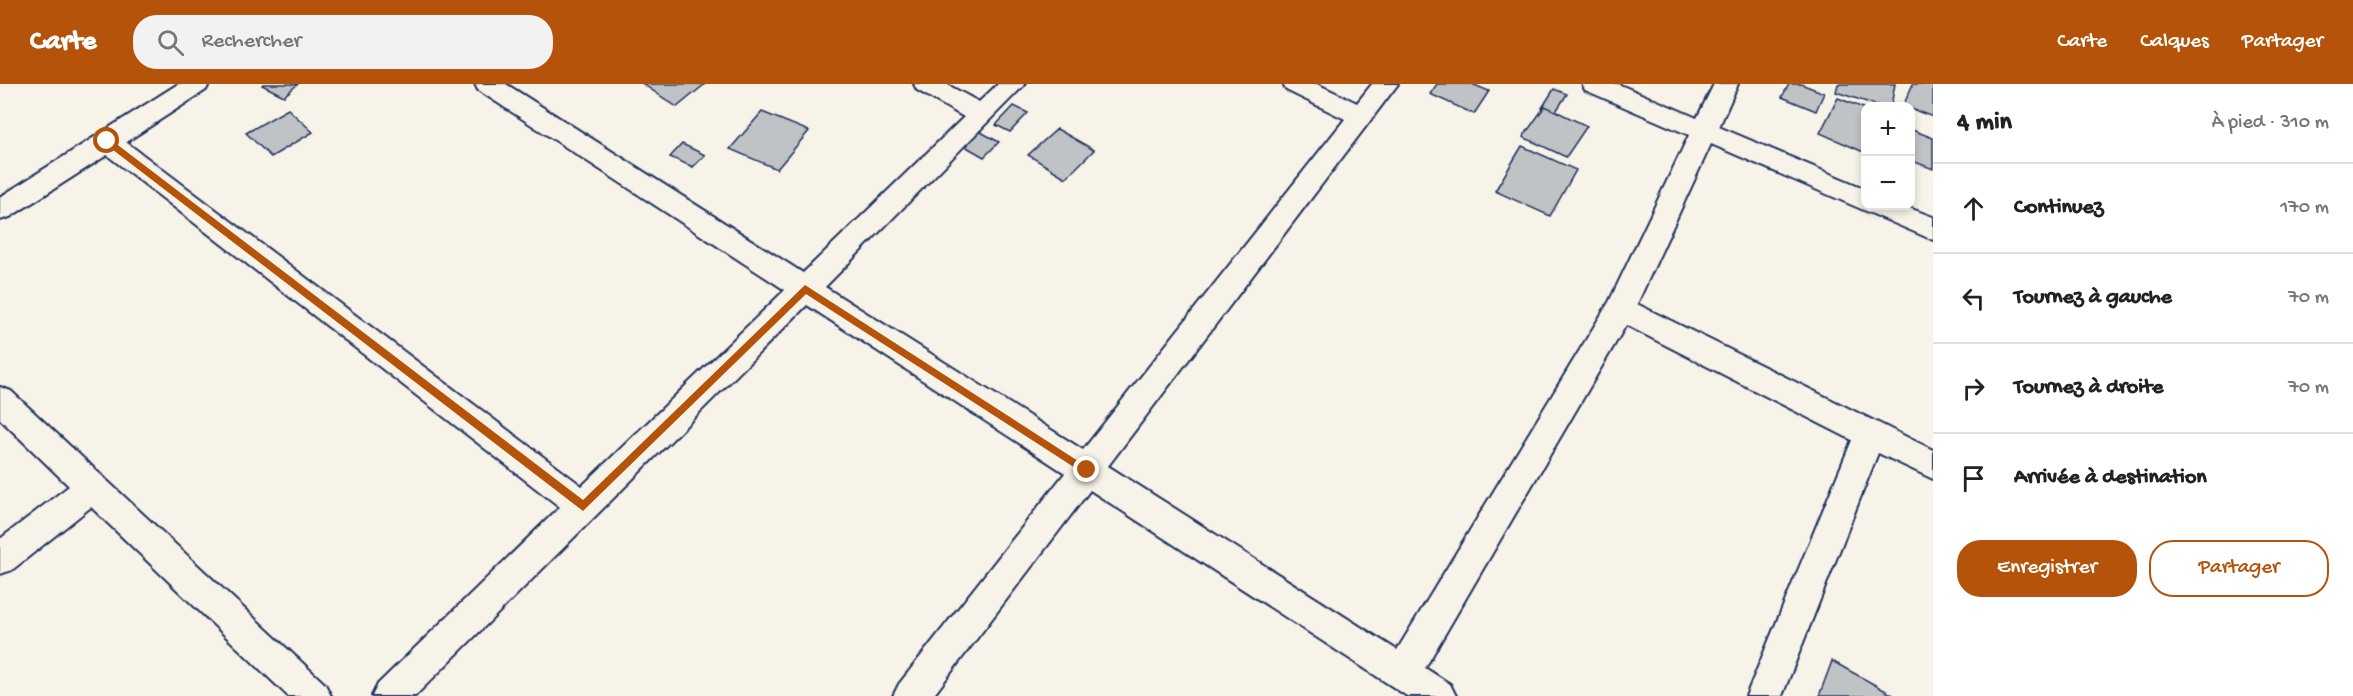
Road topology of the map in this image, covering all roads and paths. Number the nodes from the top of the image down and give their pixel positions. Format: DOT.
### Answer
graph roads {
  1 [pos="196,84"];
  2 [pos="488,84"];
  3 [pos="926,84"];
  4 [pos="1013,84"];
  5 [pos="1295,84"];
  6 [pos="1386,84"];
  7 [pos="1594,84"];
  8 [pos="1726,84"];
  9 [pos="982,115"];
  10 [pos="1362,116"];
  11 [pos="1703,132"];
  12 [pos="107,141"];
  13 [pos="1861,198"];
  14 [pos="0,210"];
  15 [pos="1888,210"];
  16 [pos="1933,229"];
  17 [pos="805,289"];
  18 [pos="1620,309"];
  19 [pos="0,400"];
  20 [pos="1870,433"];
  21 [pos="1933,465"];
  22 [pos="1087,470"];
  23 [pos="92,487"];
  24 [pos="583,506"];
  25 [pos="0,559"];
  26 [pos="1403,673"];
  27 [pos="313,696"];
  28 [pos="390,696"];
  29 [pos="911,696"];
  30 [pos="1438,696"];
  31 [pos="1764,696"];
  1 -- 12 [label="street"];
  2 -- 17 [label="street"];
  3 -- 9 [label="street"];
  4 -- 9 [label="street"];
  5 -- 10 [label="street"];
  6 -- 10 [label="street"];
  7 -- 11 [label="street"];
  8 -- 11 [label="street"];
  9 -- 17 [label="street"];
  10 -- 22 [label="street"];
  11 -- 13 [label="street"];
  11 -- 18 [label="street"];
  12 -- 14 [label="street"];
  12 -- 24 [label="street"];
  15 -- 16 [label="street"];
  17 -- 22 [label="street"];
  17 -- 24 [label="street"];
  18 -- 20 [label="street"];
  18 -- 26 [label="street"];
  19 -- 23 [label="street"];
  20 -- 21 [label="street"];
  20 -- 31 [label="street"];
  22 -- 26 [label="street"];
  22 -- 29 [label="street"];
  23 -- 25 [label="street"];
  23 -- 27 [label="street"];
  24 -- 28 [label="street"];
  26 -- 30 [label="street"];
}
